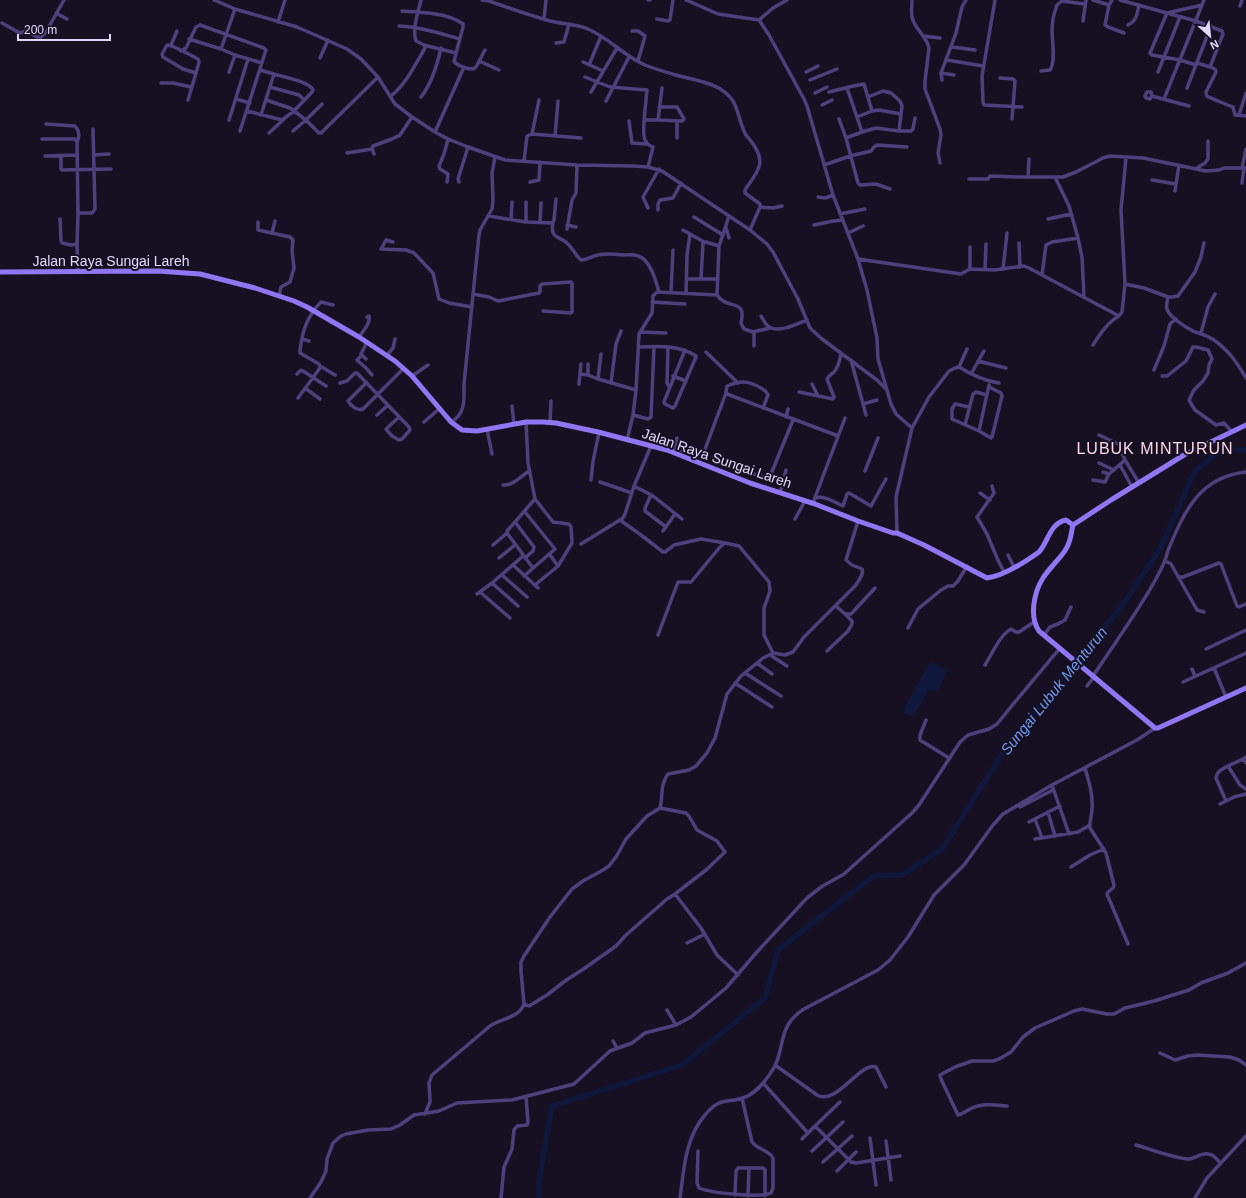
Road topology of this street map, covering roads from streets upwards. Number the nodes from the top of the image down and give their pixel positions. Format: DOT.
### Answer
graph roads {
  1 [pos="64,0"];
  2 [pos="214,0"];
  3 [pos="284,0"];
  4 [pos="421,0"];
  5 [pos="482,0"];
  6 [pos="546,0"];
  7 [pos="673,0"];
  8 [pos="686,0"];
  9 [pos="698,0"];
  10 [pos="787,0"];
  11 [pos="912,0"];
  12 [pos="966,0"];
  13 [pos="995,0"];
  14 [pos="1093,0"];
  15 [pos="1112,0"];
  16 [pos="1120,0"];
  17 [pos="1204,0"];
  18 [pos="1242,0"];
  19 [pos="489,1"];
  20 [pos="1085,2"];
  21 [pos="1110,5"];
  22 [pos="1139,5"];
  23 [pos="1202,5"];
  24 [pos="697,6"];
  25 [pos="1240,6"];
  26 [pos="235,9"];
  27 [pos="402,11"];
  28 [pos="418,12"];
  29 [pos="56,13"];
  30 [pos="1167,14"];
  31 [pos="1180,17"];
  32 [pos="67,19"];
  33 [pos="544,19"];
  34 [pos="657,19"];
  35 [pos="759,20"];
  36 [pos="1083,21"];
  37 [pos="1196,21"];
  38 [pos="278,22"];
  39 [pos="2,23"];
  40 [pos="569,24"];
  41 [pos="1128,25"];
  42 [pos="399,26"];
  43 [pos="1210,26"];
  44 [pos="415,27"];
  45 [pos="177,31"];
  46 [pos="632,31"];
  47 [pos="1124,33"];
  48 [pos="226,35"];
  49 [pos="600,36"];
  50 [pos="923,36"];
  51 [pos="940,38"];
  52 [pos="189,39"];
  53 [pos="460,39"];
  54 [pos="328,40"];
  55 [pos="556,43"];
  56 [pos="171,45"];
  57 [pos="424,45"];
  58 [pos="952,47"];
  59 [pos="441,48"];
  60 [pos="617,48"];
  61 [pos="221,49"];
  62 [pos="485,50"];
  63 [pos="975,50"];
  64 [pos="181,51"];
  65 [pos="456,53"];
  66 [pos="235,55"];
  67 [pos="629,57"];
  68 [pos="1164,57"];
  69 [pos="320,58"];
  70 [pos="248,59"];
  71 [pos="946,60"];
  72 [pos="1180,60"];
  73 [pos="479,61"];
  74 [pos="638,61"];
  75 [pos="583,62"];
  76 [pos="262,64"];
  77 [pos="1196,64"];
  78 [pos="589,65"];
  79 [pos="818,66"];
  80 [pos="984,66"];
  81 [pos="464,67"];
  82 [pos="1210,67"];
  83 [pos="837,69"];
  84 [pos="260,70"];
  85 [pos="499,70"];
  86 [pos="603,71"];
  87 [pos="1041,71"];
  88 [pos="229,72"];
  89 [pos="806,72"];
  90 [pos="1158,72"];
  91 [pos="196,73"];
  92 [pos="941,73"];
  93 [pos="274,74"];
  94 [pos="954,75"];
  95 [pos="585,77"];
  96 [pos="378,78"];
  97 [pos="1000,78"];
  98 [pos="810,80"];
  99 [pos="942,80"];
  100 [pos="597,82"];
  101 [pos="161,83"];
  102 [pos="191,87"];
  103 [pos="270,87"];
  104 [pos="827,87"];
  105 [pos="613,88"];
  106 [pos="662,88"];
  107 [pos="847,88"];
  108 [pos="1187,88"];
  109 [pos="591,92"];
  110 [pos="830,92"];
  111 [pos="815,93"];
  112 [pos="1246,93"];
  113 [pos="391,96"];
  114 [pos="1152,96"];
  115 [pos="421,97"];
  116 [pos="868,97"];
  117 [pos="236,99"];
  118 [pos="1164,99"];
  119 [pos="188,100"];
  120 [pos="266,100"];
  121 [pos="304,100"];
  122 [pos="539,100"];
  123 [pos="832,100"];
  124 [pos="558,101"];
  125 [pos="606,101"];
  126 [pos="250,103"];
  127 [pos="322,104"];
  128 [pos="822,105"];
  129 [pos="1189,106"];
  130 [pos="659,107"];
  131 [pos="1013,107"];
  132 [pos="1022,108"];
  133 [pos="247,111"];
  134 [pos="294,111"];
  135 [pos="872,111"];
  136 [pos="901,114"];
  137 [pos="261,115"];
  138 [pos="1239,115"];
  139 [pos="1246,116"];
  140 [pos="412,117"];
  141 [pos="857,117"];
  142 [pos="914,118"];
  143 [pos="285,119"];
  144 [pos="839,119"];
  145 [pos="1012,119"];
  146 [pos="229,120"];
  147 [pos="306,120"];
  148 [pos="644,120"];
  149 [pos="658,120"];
  150 [pos="629,121"];
  151 [pos="677,121"];
  152 [pos="46,124"];
  153 [pos="93,129"];
  154 [pos="240,131"];
  155 [pos="293,131"];
  156 [pos="898,131"];
  157 [pos="435,132"];
  158 [pos="862,132"];
  159 [pos="269,133"];
  160 [pos="532,134"];
  161 [pos="555,136"];
  162 [pos="581,138"];
  163 [pos="677,138"];
  164 [pos="846,138"];
  165 [pos="42,139"];
  166 [pos="448,139"];
  167 [pos="1208,141"];
  168 [pos="77,142"];
  169 [pos="646,144"];
  170 [pos="658,146"];
  171 [pos="934,146"];
  172 [pos="468,147"];
  173 [pos="654,147"];
  174 [pos="908,147"];
  175 [pos="939,147"];
  176 [pos="372,149"];
  177 [pos="1246,149"];
  178 [pos="347,153"];
  179 [pos="109,154"];
  180 [pos="374,154"];
  181 [pos="77,155"];
  182 [pos="94,155"];
  183 [pos="45,156"];
  184 [pos="61,156"];
  185 [pos="850,156"];
  186 [pos="495,157"];
  187 [pos="1126,158"];
  188 [pos="1029,159"];
  189 [pos="524,161"];
  190 [pos="540,162"];
  191 [pos="940,163"];
  192 [pos="578,165"];
  193 [pos="824,165"];
  194 [pos="1179,165"];
  195 [pos="648,167"];
  196 [pos="1197,168"];
  197 [pos="1244,168"];
  198 [pos="111,169"];
  199 [pos="659,169"];
  200 [pos="77,170"];
  201 [pos="94,170"];
  202 [pos="1028,177"];
  203 [pos="1055,178"];
  204 [pos="969,179"];
  205 [pos="1152,180"];
  206 [pos="538,181"];
  207 [pos="447,182"];
  208 [pos="459,182"];
  209 [pos="530,182"];
  210 [pos="681,182"];
  211 [pos="1242,183"];
  212 [pos="1176,184"];
  213 [pos="539,186"];
  214 [pos="890,189"];
  215 [pos="1175,191"];
  216 [pos="833,195"];
  217 [pos="818,198"];
  218 [pos="556,199"];
  219 [pos="512,202"];
  220 [pos="526,202"];
  221 [pos="541,203"];
  222 [pos="782,206"];
  223 [pos="760,207"];
  224 [pos="648,208"];
  225 [pos="865,209"];
  226 [pos="658,210"];
  227 [pos="78,213"];
  228 [pos="840,214"];
  229 [pos="1071,214"];
  230 [pos="489,216"];
  231 [pos="729,216"];
  232 [pos="694,217"];
  233 [pos="60,219"];
  234 [pos="511,219"];
  235 [pos="1048,219"];
  236 [pos="843,220"];
  237 [pos="275,221"];
  238 [pos="258,222"];
  239 [pos="526,222"];
  240 [pos="540,222"];
  241 [pos="553,222"];
  242 [pos="814,225"];
  243 [pos="863,226"];
  244 [pos="576,227"];
  245 [pos="725,227"];
  246 [pos="683,230"];
  247 [pos="750,230"];
  248 [pos="848,232"];
  249 [pos="272,233"];
  250 [pos="1007,233"];
  251 [pos="690,234"];
  252 [pos="723,235"];
  253 [pos="729,238"];
  254 [pos="1078,238"];
  255 [pos="393,242"];
  256 [pos="704,242"];
  257 [pos="1019,243"];
  258 [pos="1204,243"];
  259 [pos="77,244"];
  260 [pos="986,244"];
  261 [pos="719,246"];
  262 [pos="970,247"];
  263 [pos="673,250"];
  264 [pos="858,259"];
  265 [pos="1020,267"];
  266 [pos="970,269"];
  267 [pos="1003,269"];
  268 [pos="985,270"];
  269 [pos="0,272"];
  270 [pos="78,272"];
  271 [pos="1042,275"];
  272 [pos="687,279"];
  273 [pos="701,279"];
  274 [pos="718,279"];
  275 [pos="1125,284"];
  276 [pos="659,292"];
  277 [pos="671,292"];
  278 [pos="686,293"];
  279 [pos="474,294"];
  280 [pos="1215,294"];
  281 [pos="717,295"];
  282 [pos="279,296"];
  283 [pos="1084,297"];
  284 [pos="1168,297"];
  285 [pos="652,302"];
  286 [pos="685,304"];
  287 [pos="333,305"];
  288 [pos="472,307"];
  289 [pos="313,310"];
  290 [pos="543,312"];
  291 [pos="760,316"];
  292 [pos="1119,316"];
  293 [pos="366,317"];
  294 [pos="1176,319"];
  295 [pos="807,320"];
  296 [pos="770,328"];
  297 [pos="621,332"];
  298 [pos="641,332"];
  299 [pos="754,332"];
  300 [pos="666,333"];
  301 [pos="1201,333"];
  302 [pos="359,337"];
  303 [pos="302,338"];
  304 [pos="395,339"];
  305 [pos="309,341"];
  306 [pos="367,342"];
  307 [pos="1093,345"];
  308 [pos="654,346"];
  309 [pos="754,346"];
  310 [pos="639,347"];
  311 [pos="668,347"];
  312 [pos="968,349"];
  313 [pos="685,350"];
  314 [pos="984,351"];
  315 [pos="706,352"];
  316 [pos="841,353"];
  317 [pos="601,354"];
  318 [pos="362,355"];
  319 [pos="387,355"];
  320 [pos="366,359"];
  321 [pos="850,359"];
  322 [pos="978,361"];
  323 [pos="581,364"];
  324 [pos="588,364"];
  325 [pos="428,365"];
  326 [pos="320,366"];
  327 [pos="959,367"];
  328 [pos="404,368"];
  329 [pos="1006,368"];
  330 [pos="1154,370"];
  331 [pos="297,374"];
  332 [pos="580,374"];
  333 [pos="971,374"];
  334 [pos="334,375"];
  335 [pos="372,375"];
  336 [pos="588,375"];
  337 [pos="412,376"];
  338 [pos="673,376"];
  339 [pos="1162,376"];
  340 [pos="313,377"];
  341 [pos="1246,378"];
  342 [pos="598,379"];
  343 [pos="686,381"];
  344 [pos="990,382"];
  345 [pos="340,383"];
  346 [pos="366,383"];
  347 [pos="611,383"];
  348 [pos="738,383"];
  349 [pos="999,383"];
  350 [pos="579,384"];
  351 [pos="812,384"];
  352 [pos="326,386"];
  353 [pos="669,387"];
  354 [pos="989,387"];
  355 [pos="305,388"];
  356 [pos="636,390"];
  357 [pos="887,390"];
  358 [pos="799,392"];
  359 [pos="726,393"];
  360 [pos="377,394"];
  361 [pos="987,395"];
  362 [pos="818,396"];
  363 [pos="298,398"];
  364 [pos="320,399"];
  365 [pos="877,400"];
  366 [pos="551,401"];
  367 [pos="863,404"];
  368 [pos="388,405"];
  369 [pos="512,406"];
  370 [pos="969,407"];
  371 [pos="440,408"];
  372 [pos="763,408"];
  373 [pos="788,409"];
  374 [pos="377,415"];
  375 [pos="633,415"];
  376 [pos="866,415"];
  377 [pos="399,417"];
  378 [pos="786,417"];
  379 [pos="845,418"];
  380 [pos="793,420"];
  381 [pos="424,422"];
  382 [pos="451,422"];
  383 [pos="526,422"];
  384 [pos="550,423"];
  385 [pos="514,424"];
  386 [pos="965,425"];
  387 [pos="1246,426"];
  388 [pos="912,428"];
  389 [pos="488,429"];
  390 [pos="979,431"];
  391 [pos="1232,432"];
  392 [pos="599,433"];
  393 [pos="1098,434"];
  394 [pos="838,436"];
  395 [pos="677,438"];
  396 [pos="878,438"];
  397 [pos="627,440"];
  398 [pos="651,446"];
  399 [pos="674,450"];
  400 [pos="492,454"];
  401 [pos="1125,460"];
  402 [pos="1099,464"];
  403 [pos="1120,465"];
  404 [pos="732,467"];
  405 [pos="786,470"];
  406 [pos="1114,470"];
  407 [pos="529,471"];
  408 [pos="865,471"];
  409 [pos="1103,472"];
  410 [pos="1246,472"];
  411 [pos="1109,474"];
  412 [pos="591,480"];
  413 [pos="886,480"];
  414 [pos="1093,480"];
  415 [pos="600,482"];
  416 [pos="1139,483"];
  417 [pos="503,485"];
  418 [pos="634,486"];
  419 [pos="992,486"];
  420 [pos="1132,487"];
  421 [pos="632,492"];
  422 [pos="780,493"];
  423 [pos="980,493"];
  424 [pos="651,495"];
  425 [pos="535,499"];
  426 [pos="990,500"];
  427 [pos="805,501"];
  428 [pos="814,501"];
  429 [pos="525,512"];
  430 [pos="675,514"];
  431 [pos="682,519"];
  432 [pos="795,519"];
  433 [pos="620,520"];
  434 [pos="858,521"];
  435 [pos="515,522"];
  436 [pos="1073,525"];
  437 [pos="666,527"];
  438 [pos="663,531"];
  439 [pos="897,533"];
  440 [pos="506,534"];
  441 [pos="724,543"];
  442 [pos="580,544"];
  443 [pos="493,545"];
  444 [pos="515,545"];
  445 [pos="550,555"];
  446 [pos="1008,555"];
  447 [pos="524,557"];
  448 [pos="499,558"];
  449 [pos="1165,561"];
  450 [pos="513,565"];
  451 [pos="558,566"];
  452 [pos="967,566"];
  453 [pos="1014,567"];
  454 [pos="533,568"];
  455 [pos="1004,572"];
  456 [pos="502,575"];
  457 [pos="524,576"];
  458 [pos="1178,578"];
  459 [pos="492,584"];
  460 [pos="875,588"];
  461 [pos="528,597"];
  462 [pos="1246,604"];
  463 [pos="518,606"];
  464 [pos="836,606"];
  465 [pos="1071,607"];
  466 [pos="1204,612"];
  467 [pos="846,615"];
  468 [pos="510,618"];
  469 [pos="1034,622"];
  470 [pos="908,628"];
  471 [pos="1246,630"];
  472 [pos="658,635"];
  473 [pos="1044,635"];
  474 [pos="1061,649"];
  475 [pos="1206,649"];
  476 [pos="827,651"];
  477 [pos="1246,653"];
  478 [pos="772,654"];
  479 [pos="757,664"];
  480 [pos="985,664"];
  481 [pos="787,666"];
  482 [pos="1214,668"];
  483 [pos="1192,669"];
  484 [pos="745,672"];
  485 [pos="772,674"];
  486 [pos="1195,676"];
  487 [pos="1093,677"];
  488 [pos="1183,682"];
  489 [pos="736,683"];
  490 [pos="1087,686"];
  491 [pos="1246,688"];
  492 [pos="781,696"];
  493 [pos="1226,697"];
  494 [pos="772,706"];
  495 [pos="926,720"];
  496 [pos="1155,728"];
  497 [pos="949,758"];
  498 [pos="1245,758"];
  499 [pos="1246,763"];
  500 [pos="1228,766"];
  501 [pos="1085,768"];
  502 [pos="1052,788"];
  503 [pos="1246,789"];
  504 [pos="1246,794"];
  505 [pos="1226,801"];
  506 [pos="1220,804"];
  507 [pos="1060,806"];
  508 [pos="1020,807"];
  509 [pos="660,808"];
  510 [pos="1048,812"];
  511 [pos="1036,819"];
  512 [pos="1029,822"];
  513 [pos="1090,825"];
  514 [pos="1069,834"];
  515 [pos="1055,836"];
  516 [pos="1042,838"];
  517 [pos="1035,839"];
  518 [pos="1104,849"];
  519 [pos="1071,867"];
  520 [pos="675,894"];
  521 [pos="705,934"];
  522 [pos="687,942"];
  523 [pos="1128,944"];
  524 [pos="1246,963"];
  525 [pos="738,974"];
  526 [pos="524,1004"];
  527 [pos="667,1010"];
  528 [pos="676,1025"];
  529 [pos="613,1041"];
  530 [pos="617,1048"];
  531 [pos="1160,1053"];
  532 [pos="775,1065"];
  533 [pos="1246,1065"];
  534 [pos="763,1083"];
  535 [pos="886,1087"];
  536 [pos="742,1098"];
  537 [pos="526,1099"];
  538 [pos="840,1102"];
  539 [pos="1008,1106"];
  540 [pos="425,1114"];
  541 [pos="843,1122"];
  542 [pos="815,1126"];
  543 [pos="808,1133"];
  544 [pos="852,1136"];
  545 [pos="1246,1136"];
  546 [pos="826,1137"];
  547 [pos="870,1138"];
  548 [pos="802,1139"];
  549 [pos="886,1141"];
  550 [pos="1136,1145"];
  551 [pos="837,1149"];
  552 [pos="698,1151"];
  553 [pos="812,1151"];
  554 [pos="856,1152"];
  555 [pos="900,1156"];
  556 [pos="888,1158"];
  557 [pos="848,1160"];
  558 [pos="873,1160"];
  559 [pos="823,1162"];
  560 [pos="1220,1163"];
  561 [pos="749,1168"];
  562 [pos="837,1171"];
  563 [pos="891,1180"];
  564 [pos="876,1186"];
  565 [pos="735,1195"];
  566 [pos="748,1196"];
  567 [pos="765,1196"];
  568 [pos="310,1198"];
  569 [pos="501,1198"];
  570 [pos="680,1198"];
  571 [pos="1195,1198"];
  1 -- 29 [label="street"];
  2 -- 26 [label="street"];
  3 -- 38 [label="street"];
  4 -- 28 [label="street"];
  5 -- 19 [label="street"];
  6 -- 33 [label="street"];
  7 -- 34 [label="street"];
  8 -- 24 [label="street"];
  9 -- 24 [label="street"];
  10 -- 35 [label="street"];
  11 -- 50 [label="street"];
  12 -- 58 [label="street"];
  13 -- 80 [label="street"];
  14 -- 21 [label="street"];
  15 -- 21 [label="street"];
  16 -- 22 [label="street"];
  17 -- 23 [label="street"];
  18 -- 25 [label="street"];
  19 -- 33 [label="street"];
  20 -- 36 [label="street"];
  20 -- 87 [label="street"];
  21 -- 47 [label="street"];
  22 -- 30 [label="street"];
  22 -- 41 [label="street"];
  23 -- 30 [label="street"];
  23 -- 37 [label="street"];
  24 -- 35 [label="street"];
  26 -- 38 [label="street"];
  26 -- 48 [label="street"];
  27 -- 28 [label="street"];
  28 -- 44 [label="street"];
  28 -- 53 [label="street"];
  29 -- 32 [label="street"];
  29 -- 39 [label="street"];
  30 -- 31 [label="street"];
  30 -- 68 [label="street"];
  31 -- 37 [label="street"];
  31 -- 68 [label="street"];
  33 -- 40 [label="street"];
  35 -- 193 [label="street"];
  37 -- 43 [label="street"];
  37 -- 72 [label="street"];
  38 -- 54 [label="street"];
  40 -- 49 [label="street"];
  40 -- 55 [label="street"];
  42 -- 44 [label="street"];
  43 -- 77 [label="street"];
  43 -- 82 [label="street"];
  44 -- 53 [label="street"];
  44 -- 57 [label="street"];
  45 -- 56 [label="street"];
  46 -- 74 [label="street"];
  48 -- 52 [label="street"];
  48 -- 61 [label="street"];
  48 -- 76 [label="street"];
  49 -- 60 [label="street"];
  49 -- 78 [label="street"];
  50 -- 51 [label="street"];
  50 -- 175 [label="street"];
  52 -- 61 [label="street"];
  52 -- 64 [label="street"];
  53 -- 65 [label="street"];
  54 -- 69 [label="street"];
  54 -- 96 [label="street"];
  56 -- 64 [label="street"];
  56 -- 91 [label="street"];
  57 -- 59 [label="street"];
  57 -- 113 [label="street"];
  58 -- 63 [label="street"];
  58 -- 71 [label="street"];
  59 -- 65 [label="street"];
  59 -- 115 [label="street"];
  60 -- 67 [label="street"];
  60 -- 86 [label="street"];
  61 -- 66 [label="street"];
  62 -- 73 [label="street"];
  64 -- 91 [label="street"];
  65 -- 81 [label="street"];
  66 -- 70 [label="street"];
  66 -- 88 [label="street"];
  67 -- 74 [label="street"];
  67 -- 105 [label="street"];
  68 -- 72 [label="street"];
  68 -- 90 [label="street"];
  70 -- 76 [label="street"];
  70 -- 117 [label="street"];
  71 -- 80 [label="street"];
  71 -- 92 [label="street"];
  72 -- 77 [label="street"];
  72 -- 118 [label="street"];
  73 -- 81 [label="street"];
  73 -- 85 [label="street"];
  74 -- 223 [label="street"];
  75 -- 78 [label="street"];
  76 -- 84 [label="street"];
  77 -- 82 [label="street"];
  77 -- 108 [label="street"];
  78 -- 86 [label="street"];
  79 -- 89 [label="street"];
  80 -- 131 [label="street"];
  81 -- 157 [label="street"];
  82 -- 138 [label="street"];
  83 -- 98 [label="street"];
  84 -- 93 [label="street"];
  84 -- 126 [label="street"];
  86 -- 100 [label="street"];
  91 -- 102 [label="street"];
  92 -- 94 [label="street"];
  92 -- 99 [label="street"];
  93 -- 103 [label="street"];
  93 -- 121 [label="street"];
  95 -- 100 [label="street"];
  96 -- 113 [label="street"];
  96 -- 147 [label="street"];
  97 -- 131 [label="street"];
  100 -- 105 [label="street"];
  100 -- 109 [label="street"];
  101 -- 102 [label="street"];
  102 -- 119 [label="street"];
  103 -- 120 [label="street"];
  103 -- 121 [label="street"];
  104 -- 111 [label="street"];
  105 -- 125 [label="street"];
  105 -- 148 [label="street"];
  106 -- 130 [label="street"];
  107 -- 110 [label="street"];
  107 -- 116 [label="street"];
  107 -- 141 [label="street"];
  112 -- 138 [label="street"];
  113 -- 140 [label="street"];
  114 -- 118 [label="street"];
  116 -- 135 [label="street"];
  116 -- 136 [label="street"];
  117 -- 126 [label="street"];
  117 -- 146 [label="street"];
  118 -- 129 [label="street"];
  120 -- 134 [label="street"];
  120 -- 137 [label="street"];
  121 -- 134 [label="street"];
  122 -- 160 [label="street"];
  123 -- 128 [label="street"];
  124 -- 161 [label="street"];
  126 -- 133 [label="street"];
  127 -- 147 [label="street"];
  130 -- 149 [label="street"];
  130 -- 151 [label="street"];
  131 -- 132 [label="street"];
  131 -- 145 [label="street"];
  133 -- 137 [label="street"];
  133 -- 154 [label="street"];
  134 -- 143 [label="street"];
  134 -- 147 [label="street"];
  135 -- 136 [label="street"];
  135 -- 141 [label="street"];
  136 -- 156 [label="street"];
  137 -- 143 [label="street"];
  138 -- 139 [label="street"];
  140 -- 157 [label="street"];
  140 -- 176 [label="street"];
  141 -- 158 [label="street"];
  142 -- 156 [label="street"];
  143 -- 159 [label="street"];
  144 -- 164 [label="street"];
  147 -- 155 [label="street"];
  148 -- 149 [label="street"];
  148 -- 169 [label="street"];
  149 -- 151 [label="street"];
  150 -- 169 [label="street"];
  151 -- 163 [label="street"];
  152 -- 168 [label="street"];
  153 -- 182 [label="street"];
  156 -- 158 [label="street"];
  157 -- 166 [label="street"];
  158 -- 164 [label="street"];
  160 -- 161 [label="street"];
  160 -- 189 [label="street"];
  161 -- 162 [label="street"];
  164 -- 185 [label="street"];
  165 -- 168 [label="street"];
  166 -- 172 [label="street"];
  166 -- 207 [label="street"];
  167 -- 196 [label="street"];
  168 -- 181 [label="street"];
  169 -- 173 [label="street"];
  170 -- 173 [label="street"];
  171 -- 175 [label="street"];
  172 -- 186 [label="street"];
  172 -- 208 [label="street"];
  173 -- 195 [label="street"];
  174 -- 185 [label="street"];
  175 -- 191 [label="street"];
  176 -- 178 [label="street"];
  176 -- 180 [label="street"];
  177 -- 197 [label="street"];
  179 -- 182 [label="street"];
  181 -- 184 [label="street"];
  181 -- 200 [label="street"];
  182 -- 201 [label="street"];
  183 -- 184 [label="street"];
  184 -- 200 [label="street"];
  185 -- 193 [label="street"];
  185 -- 214 [label="street"];
  186 -- 189 [label="street"];
  186 -- 230 [label="street"];
  187 -- 194 [label="street"];
  187 -- 203 [label="street"];
  187 -- 275 [label="street"];
  188 -- 202 [label="street"];
  189 -- 190 [label="street"];
  190 -- 192 [label="street"];
  190 -- 206 [label="street"];
  192 -- 195 [label="street"];
  192 -- 244 [label="street"];
  193 -- 216 [label="street"];
  194 -- 196 [label="street"];
  194 -- 212 [label="street"];
  195 -- 199 [label="street"];
  196 -- 197 [label="street"];
  197 -- 211 [label="street"];
  198 -- 201 [label="street"];
  199 -- 210 [label="street"];
  199 -- 224 [label="street"];
  200 -- 201 [label="street"];
  200 -- 227 [label="street"];
  201 -- 227 [label="street"];
  202 -- 203 [label="street"];
  202 -- 204 [label="street"];
  203 -- 229 [label="street"];
  205 -- 212 [label="street"];
  206 -- 209 [label="street"];
  206 -- 213 [label="street"];
  210 -- 226 [label="street"];
  210 -- 231 [label="street"];
  212 -- 215 [label="street"];
  216 -- 217 [label="street"];
  216 -- 228 [label="street"];
  218 -- 241 [label="street"];
  219 -- 234 [label="street"];
  220 -- 239 [label="street"];
  221 -- 240 [label="street"];
  222 -- 223 [label="street"];
  223 -- 247 [label="street"];
  225 -- 228 [label="street"];
  227 -- 259 [label="street"];
  228 -- 236 [label="street"];
  229 -- 235 [label="street"];
  229 -- 254 [label="street"];
  230 -- 234 [label="street"];
  230 -- 279 [label="street"];
  231 -- 245 [label="street"];
  231 -- 247 [label="street"];
  232 -- 252 [label="street"];
  233 -- 259 [label="street"];
  234 -- 239 [label="street"];
  236 -- 242 [label="street"];
  236 -- 248 [label="street"];
  237 -- 249 [label="street"];
  238 -- 249 [label="street"];
  239 -- 240 [label="street"];
  240 -- 241 [label="street"];
  241 -- 276 [label="street"];
  243 -- 248 [label="street"];
  245 -- 252 [label="street"];
  245 -- 253 [label="street"];
  246 -- 251 [label="street"];
  247 -- 295 [label="street"];
  248 -- 264 [label="street"];
  249 -- 282 [label="street"];
  250 -- 267 [label="street"];
  251 -- 256 [label="street"];
  251 -- 272 [label="street"];
  252 -- 261 [label="street"];
  254 -- 271 [label="street"];
  254 -- 283 [label="street"];
  255 -- 288 [label="street"];
  256 -- 261 [label="street"];
  256 -- 273 [label="street"];
  257 -- 265 [label="street"];
  258 -- 284 [label="street"];
  259 -- 270 [label="street"];
  260 -- 268 [label="street"];
  261 -- 274 [label="street"];
  262 -- 266 [label="street"];
  263 -- 277 [label="street"];
  264 -- 266 [label="street"];
  264 -- 357 [label="street"];
  265 -- 267 [label="street"];
  265 -- 271 [label="street"];
  266 -- 268 [label="street"];
  267 -- 268 [label="street"];
  269 -- 270 [label="street, Jalan Raya Sungai Lareh"];
  270 -- 282 [label="street, Jalan Raya Sungai Lareh"];
  271 -- 283 [label="street"];
  272 -- 273 [label="street"];
  272 -- 278 [label="street"];
  273 -- 274 [label="street"];
  274 -- 281 [label="street"];
  275 -- 284 [label="street"];
  275 -- 292 [label="street"];
  276 -- 277 [label="street"];
  276 -- 285 [label="street"];
  277 -- 278 [label="street"];
  278 -- 281 [label="street"];
  279 -- 288 [label="street"];
  279 -- 290 [label="street"];
  280 -- 301 [label="street"];
  281 -- 299 [label="street"];
  282 -- 289 [label="street, Jalan Raya Sungai Lareh"];
  283 -- 292 [label="street"];
  284 -- 294 [label="street"];
  285 -- 286 [label="street"];
  285 -- 298 [label="street"];
  287 -- 289 [label="street"];
  288 -- 382 [label="street"];
  289 -- 302 [label="street, Jalan Raya Sungai Lareh"];
  289 -- 303 [label="street"];
  291 -- 296 [label="street"];
  292 -- 307 [label="street"];
  293 -- 302 [label="street"];
  294 -- 301 [label="street"];
  294 -- 330 [label="street"];
  295 -- 296 [label="street"];
  295 -- 316 [label="street"];
  296 -- 299 [label="street"];
  297 -- 347 [label="street"];
  298 -- 300 [label="street"];
  298 -- 310 [label="street"];
  299 -- 309 [label="street"];
  301 -- 341 [label="street"];
  302 -- 306 [label="street, Jalan Raya Sungai Lareh"];
  303 -- 305 [label="street"];
  303 -- 326 [label="street"];
  304 -- 319 [label="street"];
  306 -- 318 [label="street"];
  306 -- 319 [label="street, Jalan Raya Sungai Lareh"];
  308 -- 310 [label="street"];
  308 -- 311 [label="street"];
  308 -- 375 [label="street"];
  310 -- 356 [label="street"];
  311 -- 313 [label="street"];
  311 -- 353 [label="street"];
  312 -- 327 [label="street"];
  313 -- 338 [label="street"];
  313 -- 343 [label="street"];
  314 -- 322 [label="street"];
  315 -- 348 [label="street"];
  316 -- 321 [label="street"];
  316 -- 362 [label="street"];
  317 -- 342 [label="street"];
  318 -- 320 [label="street"];
  318 -- 335 [label="street"];
  319 -- 328 [label="street, Jalan Raya Sungai Lareh"];
  321 -- 357 [label="street"];
  321 -- 367 [label="street"];
  322 -- 329 [label="street"];
  322 -- 333 [label="street"];
  323 -- 332 [label="street"];
  324 -- 336 [label="street"];
  325 -- 337 [label="street"];
  326 -- 334 [label="street"];
  326 -- 340 [label="street"];
  327 -- 333 [label="street"];
  327 -- 388 [label="street"];
  328 -- 337 [label="street, Jalan Raya Sungai Lareh"];
  328 -- 360 [label="street"];
  331 -- 340 [label="street"];
  332 -- 336 [label="street"];
  332 -- 350 [label="street"];
  333 -- 344 [label="street"];
  336 -- 342 [label="street"];
  337 -- 371 [label="street, Jalan Raya Sungai Lareh"];
  338 -- 343 [label="street"];
  338 -- 353 [label="street"];
  339 -- 391 [label="street"];
  340 -- 352 [label="street"];
  340 -- 355 [label="street"];
  342 -- 347 [label="street"];
  343 -- 353 [label="street"];
  344 -- 349 [label="street"];
  344 -- 354 [label="street"];
  345 -- 346 [label="street"];
  346 -- 360 [label="street"];
  346 -- 360 [label="street"];
  347 -- 356 [label="street"];
  348 -- 359 [label="street"];
  348 -- 372 [label="street"];
  351 -- 362 [label="street"];
  354 -- 361 [label="street"];
  354 -- 390 [label="street"];
  355 -- 363 [label="street"];
  355 -- 364 [label="street"];
  356 -- 375 [label="street"];
  357 -- 388 [label="street"];
  358 -- 362 [label="street"];
  359 -- 372 [label="street"];
  359 -- 399 [label="street"];
  360 -- 368 [label="street"];
  361 -- 370 [label="street"];
  361 -- 390 [label="street"];
  365 -- 367 [label="street"];
  366 -- 384 [label="street"];
  367 -- 376 [label="street"];
  368 -- 374 [label="street"];
  368 -- 377 [label="street"];
  369 -- 385 [label="street"];
  370 -- 386 [label="street"];
  370 -- 386 [label="street"];
  371 -- 381 [label="street"];
  371 -- 382 [label="street, Jalan Raya Sungai Lareh"];
  372 -- 378 [label="street"];
  373 -- 378 [label="street"];
  375 -- 397 [label="street"];
  377 -- 377 [label="street"];
  378 -- 380 [label="street"];
  379 -- 394 [label="street"];
  380 -- 394 [label="street"];
  380 -- 404 [label="street"];
  382 -- 389 [label="street, Jalan Raya Sungai Lareh"];
  383 -- 384 [label="street, Jalan Raya Sungai Lareh"];
  383 -- 385 [label="street, Jalan Raya Sungai Lareh"];
  383 -- 407 [label="street"];
  384 -- 392 [label="street, Jalan Raya Sungai Lareh"];
  385 -- 389 [label="street, Jalan Raya Sungai Lareh"];
  386 -- 390 [label="street"];
  387 -- 391 [label="street"];
  388 -- 439 [label="street"];
  389 -- 400 [label="street"];
  391 -- 416 [label="street"];
  392 -- 397 [label="street, Jalan Raya Sungai Lareh"];
  392 -- 412 [label="street"];
  393 -- 401 [label="street"];
  394 -- 428 [label="street"];
  395 -- 399 [label="street"];
  396 -- 408 [label="street"];
  397 -- 398 [label="street, Jalan Raya Sungai Lareh"];
  398 -- 399 [label="street, Jalan Raya Sungai Lareh"];
  398 -- 418 [label="street"];
  399 -- 422 [label="street, Jalan Raya Sungai Lareh"];
  401 -- 403 [label="street"];
  401 -- 416 [label="street"];
  402 -- 406 [label="street"];
  403 -- 406 [label="street"];
  403 -- 420 [label="street"];
  405 -- 422 [label="street"];
  406 -- 411 [label="street"];
  407 -- 417 [label="street"];
  407 -- 425 [label="street"];
  409 -- 411 [label="street"];
  410 -- 449 [label="street"];
  411 -- 414 [label="street"];
  413 -- 428 [label="street"];
  415 -- 421 [label="street"];
  416 -- 420 [label="street"];
  418 -- 421 [label="street"];
  418 -- 424 [label="street"];
  419 -- 426 [label="street"];
  420 -- 436 [label="street"];
  421 -- 433 [label="street"];
  422 -- 427 [label="street, Jalan Raya Sungai Lareh"];
  423 -- 426 [label="street"];
  424 -- 430 [label="street"];
  424 -- 437 [label="street"];
  425 -- 429 [label="street"];
  425 -- 451 [label="street"];
  426 -- 455 [label="street"];
  427 -- 428 [label="street, Jalan Raya Sungai Lareh"];
  427 -- 432 [label="street"];
  428 -- 434 [label="street, Jalan Raya Sungai Lareh"];
  429 -- 435 [label="street"];
  429 -- 445 [label="street"];
  430 -- 431 [label="street"];
  430 -- 437 [label="street"];
  433 -- 441 [label="street"];
  433 -- 442 [label="street"];
  434 -- 439 [label="street, Jalan Raya Sungai Lareh"];
  434 -- 464 [label="street"];
  435 -- 440 [label="street"];
  435 -- 447 [label="street"];
  436 -- 453 [label="street"];
  436 -- 469 [label="street"];
  437 -- 438 [label="street"];
  439 -- 452 [label="street, Jalan Raya Sungai Lareh"];
  440 -- 443 [label="street"];
  440 -- 444 [label="street"];
  441 -- 472 [label="street"];
  441 -- 478 [label="street"];
  444 -- 447 [label="street"];
  444 -- 448 [label="street"];
  445 -- 451 [label="street"];
  445 -- 454 [label="street"];
  446 -- 453 [label="street"];
  447 -- 450 [label="street"];
  447 -- 454 [label="street"];
  449 -- 458 [label="street"];
  449 -- 487 [label="street"];
  450 -- 456 [label="street"];
  450 -- 457 [label="street"];
  451 -- 457 [label="street"];
  452 -- 455 [label="street, Jalan Raya Sungai Lareh"];
  452 -- 470 [label="street"];
  453 -- 455 [label="street"];
  454 -- 457 [label="street"];
  456 -- 459 [label="street"];
  456 -- 461 [label="street"];
  458 -- 462 [label="street"];
  458 -- 466 [label="street"];
  459 -- 463 [label="street"];
  459 -- 468 [label="street"];
  460 -- 467 [label="street"];
  464 -- 467 [label="street"];
  464 -- 478 [label="street"];
  465 -- 473 [label="street"];
  467 -- 476 [label="street"];
  469 -- 473 [label="street"];
  469 -- 480 [label="street"];
  471 -- 475 [label="street"];
  473 -- 474 [label="street"];
  474 -- 487 [label="street"];
  474 -- 497 [label="street"];
  477 -- 482 [label="street"];
  478 -- 479 [label="street"];
  478 -- 481 [label="street"];
  479 -- 484 [label="street"];
  479 -- 485 [label="street"];
  482 -- 486 [label="street"];
  482 -- 493 [label="street"];
  483 -- 486 [label="street"];
  484 -- 489 [label="street"];
  484 -- 492 [label="street"];
  486 -- 488 [label="street"];
  487 -- 490 [label="street"];
  487 -- 496 [label="street"];
  489 -- 494 [label="street"];
  489 -- 509 [label="street"];
  491 -- 493 [label="street"];
  493 -- 496 [label="street"];
  495 -- 497 [label="street"];
  496 -- 501 [label="street"];
  497 -- 525 [label="street"];
  498 -- 499 [label="street"];
  498 -- 500 [label="street"];
  500 -- 503 [label="street"];
  500 -- 505 [label="street"];
  501 -- 502 [label="street"];
  501 -- 513 [label="street"];
  502 -- 507 [label="street"];
  502 -- 508 [label="street"];
  502 -- 532 [label="street"];
  504 -- 505 [label="street"];
  505 -- 506 [label="street"];
  507 -- 510 [label="street"];
  507 -- 514 [label="street"];
  509 -- 520 [label="street"];
  509 -- 526 [label="street"];
  510 -- 511 [label="street"];
  510 -- 515 [label="street"];
  511 -- 512 [label="street"];
  511 -- 516 [label="street"];
  513 -- 514 [label="street"];
  513 -- 518 [label="street"];
  514 -- 515 [label="street"];
  515 -- 516 [label="street"];
  516 -- 517 [label="street"];
  518 -- 519 [label="street"];
  518 -- 523 [label="street"];
  520 -- 521 [label="street"];
  520 -- 526 [label="street"];
  521 -- 522 [label="street"];
  521 -- 525 [label="street"];
  524 -- 539 [label="street"];
  525 -- 528 [label="street"];
  526 -- 540 [label="street"];
  527 -- 528 [label="street"];
  528 -- 530 [label="street"];
  529 -- 530 [label="street"];
  530 -- 537 [label="street"];
  531 -- 533 [label="street"];
  532 -- 534 [label="street"];
  532 -- 535 [label="street"];
  534 -- 536 [label="street"];
  534 -- 543 [label="street"];
  536 -- 567 [label="street"];
  536 -- 570 [label="street"];
  537 -- 540 [label="street"];
  537 -- 569 [label="street"];
  538 -- 542 [label="street"];
  540 -- 568 [label="street"];
  541 -- 546 [label="street"];
  542 -- 543 [label="street"];
  542 -- 546 [label="street"];
  543 -- 548 [label="street"];
  544 -- 551 [label="street"];
  545 -- 560 [label="street"];
  546 -- 551 [label="street"];
  546 -- 553 [label="street"];
  547 -- 558 [label="street"];
  549 -- 556 [label="street"];
  550 -- 560 [label="street"];
  551 -- 557 [label="street"];
  551 -- 559 [label="street"];
  552 -- 565 [label="street"];
  554 -- 557 [label="street"];
  555 -- 556 [label="street"];
  556 -- 558 [label="street"];
  556 -- 563 [label="street"];
  557 -- 558 [label="street"];
  557 -- 562 [label="street"];
  558 -- 564 [label="street"];
  560 -- 571 [label="street"];
  561 -- 565 [label="street"];
  561 -- 566 [label="street"];
  561 -- 567 [label="street"];
  565 -- 566 [label="street"];
  566 -- 567 [label="street"];
}
